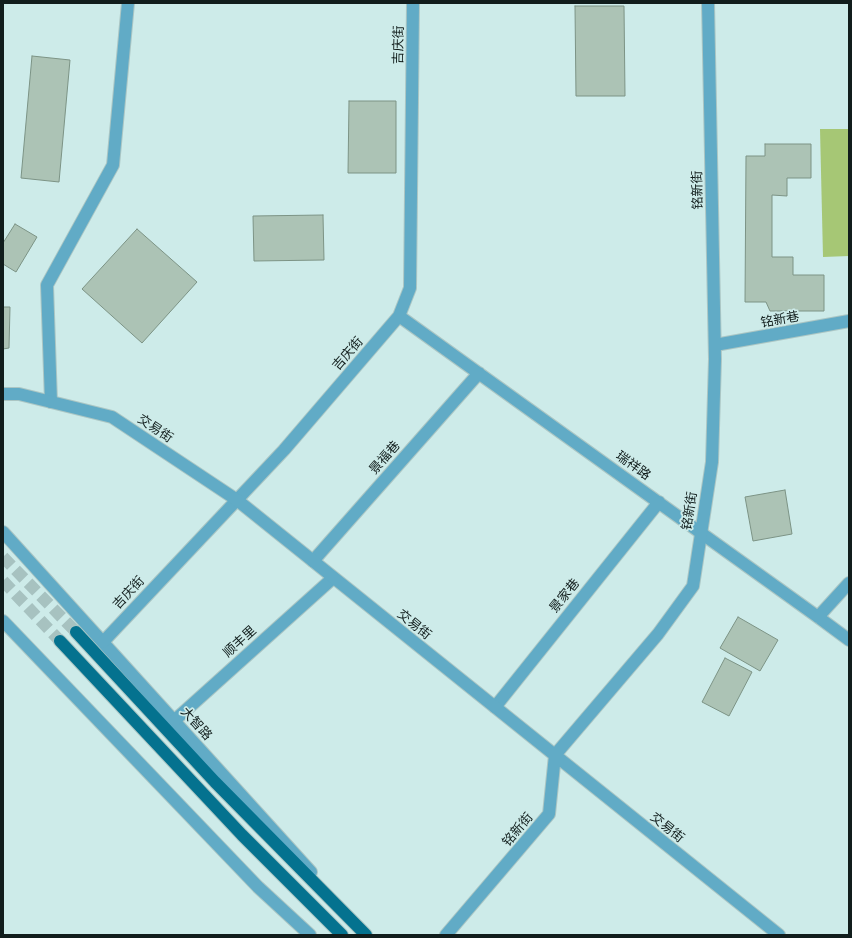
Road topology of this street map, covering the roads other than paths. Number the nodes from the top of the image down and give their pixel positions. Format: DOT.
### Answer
graph roads {
  1 [pos="128,3"];
  2 [pos="413,3"];
  3 [pos="708,3"];
  4 [pos="400,316"];
  5 [pos="849,321"];
  6 [pos="715,345"];
  7 [pos="479,373"];
  8 [pos="3,394"];
  9 [pos="51,402"];
  10 [pos="236,500"];
  11 [pos="659,502"];
  12 [pos="3,532"];
  13 [pos="701,533"];
  14 [pos="313,562"];
  15 [pos="333,578"];
  16 [pos="849,584"];
  17 [pos="818,617"];
  18 [pos="3,621"];
  19 [pos="76,632"];
  20 [pos="849,640"];
  21 [pos="60,641"];
  22 [pos="103,642"];
  23 [pos="495,707"];
  24 [pos="170,724"];
  25 [pos="555,755"];
  26 [pos="310,935"];
  27 [pos="342,935"];
  28 [pos="367,935"];
  29 [pos="446,935"];
  30 [pos="779,935"];
  1 -- 9 [label="street"];
  2 -- 4 [label="street, 吉庆街"];
  3 -- 6 [label="street, 铭新街"];
  4 -- 7 [label="street, 瑞祥路"];
  4 -- 10 [label="street, 吉庆街"];
  5 -- 6 [label="street, 铭新巷"];
  6 -- 13 [label="street, 铭新街"];
  7 -- 11 [label="street, 瑞祥路"];
  7 -- 14 [label="street, 景福巷"];
  8 -- 9 [label="street, 交易街"];
  9 -- 10 [label="street, 交易街"];
  10 -- 14 [label="street, 交易街"];
  10 -- 22 [label="street, 吉庆街"];
  11 -- 13 [label="street, 瑞祥路"];
  11 -- 23 [label="street, 景家巷"];
  12 -- 22 [label="street, 大智路"];
  13 -- 17 [label="street, 瑞祥路"];
  13 -- 25 [label="street, 铭新街"];
  14 -- 15 [label="street, 交易街"];
  15 -- 23 [label="street, 交易街"];
  15 -- 24 [label="street, 顺丰里"];
  16 -- 17 [label="street"];
  17 -- 20 [label="street, 瑞祥路"];
  18 -- 26 [label="street"];
  19 -- 24 [label="main road, 大智路"];
  21 -- 27 [label="main road"];
  22 -- 24 [label="street, 大智路"];
  23 -- 25 [label="street, 交易街"];
  24 -- 28 [label="main road, 大智路"];
  25 -- 29 [label="street, 铭新街"];
  25 -- 30 [label="street, 交易街"];
}
